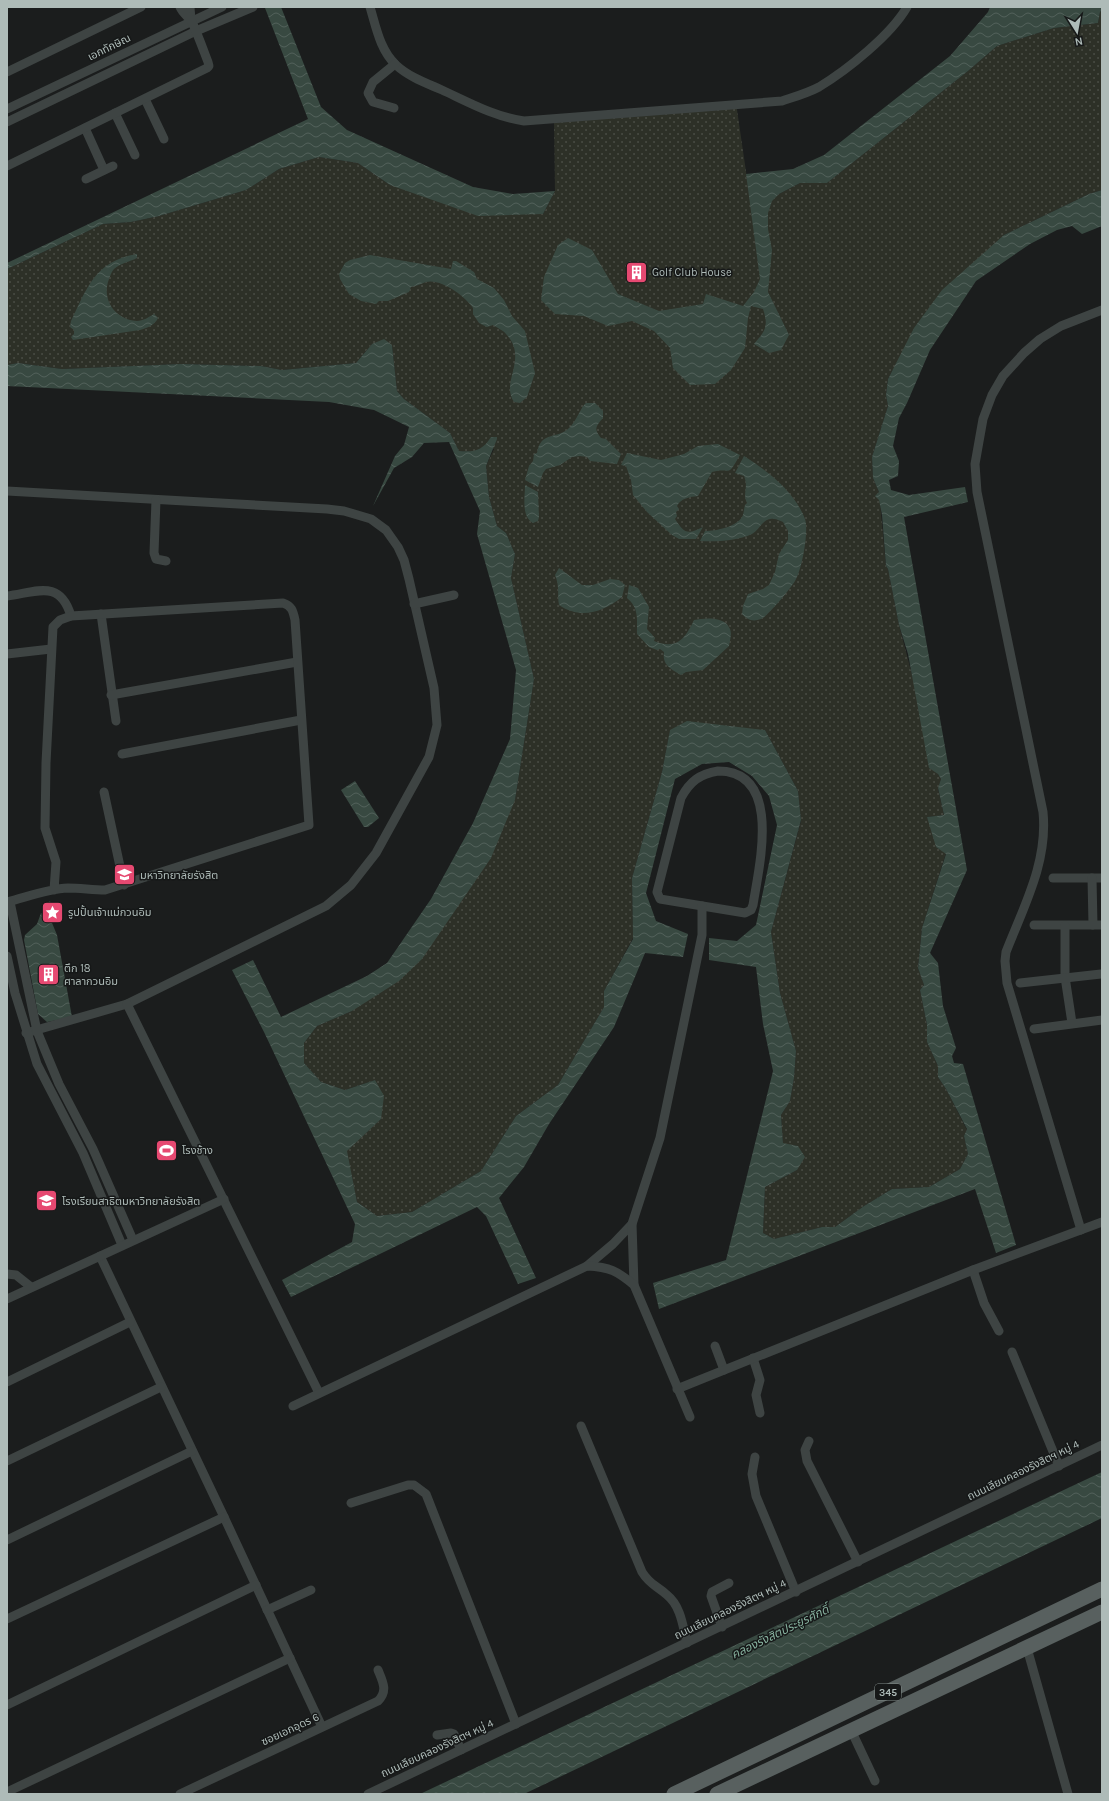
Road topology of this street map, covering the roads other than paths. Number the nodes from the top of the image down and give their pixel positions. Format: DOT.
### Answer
graph roads {
  1 [pos="141,7"];
  2 [pos="180,7"];
  3 [pos="190,7"];
  4 [pos="222,7"];
  5 [pos="252,7"];
  6 [pos="370,7"];
  7 [pos="907,7"];
  8 [pos="191,20"];
  9 [pos="196,31"];
  10 [pos="395,64"];
  11 [pos="7,72"];
  12 [pos="145,99"];
  13 [pos="394,108"];
  14 [pos="7,109"];
  15 [pos="115,114"];
  16 [pos="7,122"];
  17 [pos="85,128"];
  18 [pos="164,139"];
  19 [pos="135,155"];
  20 [pos="7,166"];
  21 [pos="86,179"];
  22 [pos="1102,310"];
  23 [pos="7,490"];
  24 [pos="156,500"];
  25 [pos="166,561"];
  26 [pos="454,595"];
  27 [pos="7,596"];
  28 [pos="414,604"];
  29 [pos="101,614"];
  30 [pos="71,616"];
  31 [pos="51,649"];
  32 [pos="7,654"];
  33 [pos="297,662"];
  34 [pos="112,695"];
  35 [pos="300,720"];
  36 [pos="116,721"];
  37 [pos="122,754"];
  38 [pos="104,792"];
  39 [pos="1053,878"];
  40 [pos="1092,878"];
  41 [pos="1102,878"];
  42 [pos="124,885"];
  43 [pos="54,890"];
  44 [pos="9,902"];
  45 [pos="702,906"];
  46 [pos="1034,925"];
  47 [pos="1098,925"];
  48 [pos="1065,926"];
  49 [pos="7,956"];
  50 [pos="1101,974"];
  51 [pos="1065,977"];
  52 [pos="1020,983"];
  53 [pos="127,1004"];
  54 [pos="1102,1020"];
  55 [pos="1072,1023"];
  56 [pos="1034,1029"];
  57 [pos="37,1031"];
  58 [pos="26,1033"];
  59 [pos="224,1198"];
  60 [pos="1102,1222"];
  61 [pos="632,1224"];
  62 [pos="1081,1230"];
  63 [pos="133,1240"];
  64 [pos="122,1245"];
  65 [pos="100,1256"];
  66 [pos="587,1266"];
  67 [pos="973,1270"];
  68 [pos="7,1274"];
  69 [pos="634,1285"];
  70 [pos="31,1287"];
  71 [pos="7,1299"];
  72 [pos="130,1322"];
  73 [pos="999,1331"];
  74 [pos="714,1346"];
  75 [pos="1012,1352"];
  76 [pos="753,1358"];
  77 [pos="724,1370"];
  78 [pos="7,1382"];
  79 [pos="161,1387"];
  80 [pos="678,1388"];
  81 [pos="319,1394"];
  82 [pos="293,1406"];
  83 [pos="760,1413"];
  84 [pos="690,1417"];
  85 [pos="581,1426"];
  86 [pos="809,1441"];
  87 [pos="1102,1445"];
  88 [pos="192,1451"];
  89 [pos="755,1457"];
  90 [pos="7,1460"];
  91 [pos="1059,1466"];
  92 [pos="351,1503"];
  93 [pos="224,1517"];
  94 [pos="7,1540"];
  95 [pos="858,1562"];
  96 [pos="729,1583"];
  97 [pos="256,1585"];
  98 [pos="1102,1589"];
  99 [pos="311,1590"];
  100 [pos="796,1592"];
  101 [pos="268,1610"];
  102 [pos="1102,1612"];
  103 [pos="7,1619"];
  104 [pos="722,1627"];
  105 [pos="687,1643"];
  106 [pos="1026,1648"];
  107 [pos="290,1658"];
  108 [pos="378,1670"];
  109 [pos="7,1705"];
  110 [pos="516,1724"];
  111 [pos="322,1727"];
  112 [pos="851,1730"];
  113 [pos="436,1735"];
  114 [pos="461,1750"];
  115 [pos="875,1781"];
  116 [pos="7,1792"];
  117 [pos="725,1792"];
  118 [pos="180,1794"];
  119 [pos="368,1794"];
  120 [pos="674,1794"];
  121 [pos="1068,1794"];
  1 -- 11 [label="street"];
  2 -- 8 [label="street"];
  3 -- 8 [label="street"];
  4 -- 8 [label="street, เอกทักษิณ"];
  5 -- 9 [label="street"];
  6 -- 10 [label="street"];
  7 -- 10 [label="street"];
  8 -- 9 [label="street"];
  8 -- 14 [label="street, เอกทักษิณ"];
  9 -- 12 [label="street"];
  9 -- 16 [label="street"];
  10 -- 13 [label="street"];
  12 -- 15 [label="street"];
  12 -- 18 [label="street"];
  15 -- 17 [label="street"];
  15 -- 19 [label="street"];
  17 -- 20 [label="street"];
  17 -- 21 [label="street"];
  22 -- 62 [label="street"];
  23 -- 24 [label="street"];
  24 -- 25 [label="street"];
  24 -- 28 [label="street"];
  26 -- 28 [label="street"];
  27 -- 30 [label="street"];
  28 -- 53 [label="street"];
  29 -- 30 [label="street"];
  29 -- 33 [label="street"];
  29 -- 34 [label="street"];
  30 -- 31 [label="street"];
  31 -- 32 [label="street"];
  31 -- 43 [label="street"];
  33 -- 34 [label="street"];
  33 -- 35 [label="street"];
  34 -- 36 [label="street"];
  35 -- 37 [label="street"];
  35 -- 42 [label="street"];
  38 -- 42 [label="street"];
  39 -- 40 [label="street"];
  40 -- 41 [label="street"];
  40 -- 47 [label="street"];
  42 -- 43 [label="street"];
  43 -- 44 [label="street"];
  44 -- 57 [label="street"];
  45 -- 45 [label="street"];
  45 -- 61 [label="street"];
  46 -- 48 [label="street"];
  47 -- 48 [label="street"];
  48 -- 51 [label="street"];
  49 -- 58 [label="street"];
  50 -- 51 [label="street"];
  51 -- 52 [label="street"];
  51 -- 55 [label="street"];
  53 -- 57 [label="street"];
  53 -- 59 [label="street"];
  54 -- 55 [label="street"];
  55 -- 56 [label="street"];
  57 -- 58 [label="street"];
  57 -- 63 [label="street"];
  58 -- 64 [label="street"];
  59 -- 63 [label="street"];
  59 -- 81 [label="street"];
  60 -- 62 [label="street"];
  61 -- 66 [label="street"];
  61 -- 69 [label="street"];
  62 -- 67 [label="street"];
  63 -- 64 [label="street"];
  64 -- 65 [label="street"];
  65 -- 70 [label="street"];
  65 -- 72 [label="street"];
  66 -- 69 [label="street"];
  66 -- 81 [label="street"];
  67 -- 73 [label="street"];
  67 -- 76 [label="street"];
  68 -- 70 [label="street"];
  69 -- 80 [label="street"];
  70 -- 71 [label="street"];
  72 -- 78 [label="street"];
  72 -- 79 [label="street"];
  74 -- 77 [label="street"];
  75 -- 91 [label="street"];
  76 -- 77 [label="street"];
  76 -- 83 [label="street"];
  77 -- 80 [label="street"];
  79 -- 88 [label="street"];
  79 -- 90 [label="street"];
  80 -- 84 [label="street"];
  81 -- 82 [label="street"];
  85 -- 105 [label="street"];
  86 -- 95 [label="street"];
  87 -- 91 [label="street, ถนนเลียบคลองรังสิตฯ หมู่ 4"];
  88 -- 93 [label="street"];
  88 -- 94 [label="street"];
  89 -- 100 [label="street"];
  91 -- 95 [label="street, ถนนเลียบคลองรังสิตฯ หมู่ 4"];
  92 -- 110 [label="street"];
  93 -- 97 [label="street"];
  93 -- 103 [label="street"];
  95 -- 100 [label="street, ถนนเลียบคลองรังสิตฯ หมู่ 4"];
  96 -- 104 [label="street"];
  97 -- 101 [label="street"];
  97 -- 109 [label="street"];
  98 -- 120 [label="main road, 345"];
  99 -- 101 [label="street"];
  100 -- 104 [label="street, ถนนเลียบคลองรังสิตฯ หมู่ 4"];
  101 -- 107 [label="street"];
  102 -- 106 [label="main road, 345"];
  104 -- 105 [label="street, ถนนเลียบคลองรังสิตฯ หมู่ 4"];
  105 -- 110 [label="street, ถนนเลียบคลองรังสิตฯ หมู่ 4"];
  106 -- 112 [label="main road, 345"];
  106 -- 121 [label="street"];
  107 -- 111 [label="street"];
  107 -- 116 [label="street"];
  108 -- 111 [label="street, ซอยเอกอุดร 6"];
  110 -- 114 [label="street, ถนนเลียบคลองรังสิตฯ หมู่ 4"];
  111 -- 118 [label="street, ซอยเอกอุดร 6"];
  112 -- 115 [label="street"];
  112 -- 117 [label="main road, 345"];
  113 -- 114 [label="street"];
  114 -- 119 [label="street, ถนนเลียบคลองรังสิตฯ หมู่ 4"];
}
